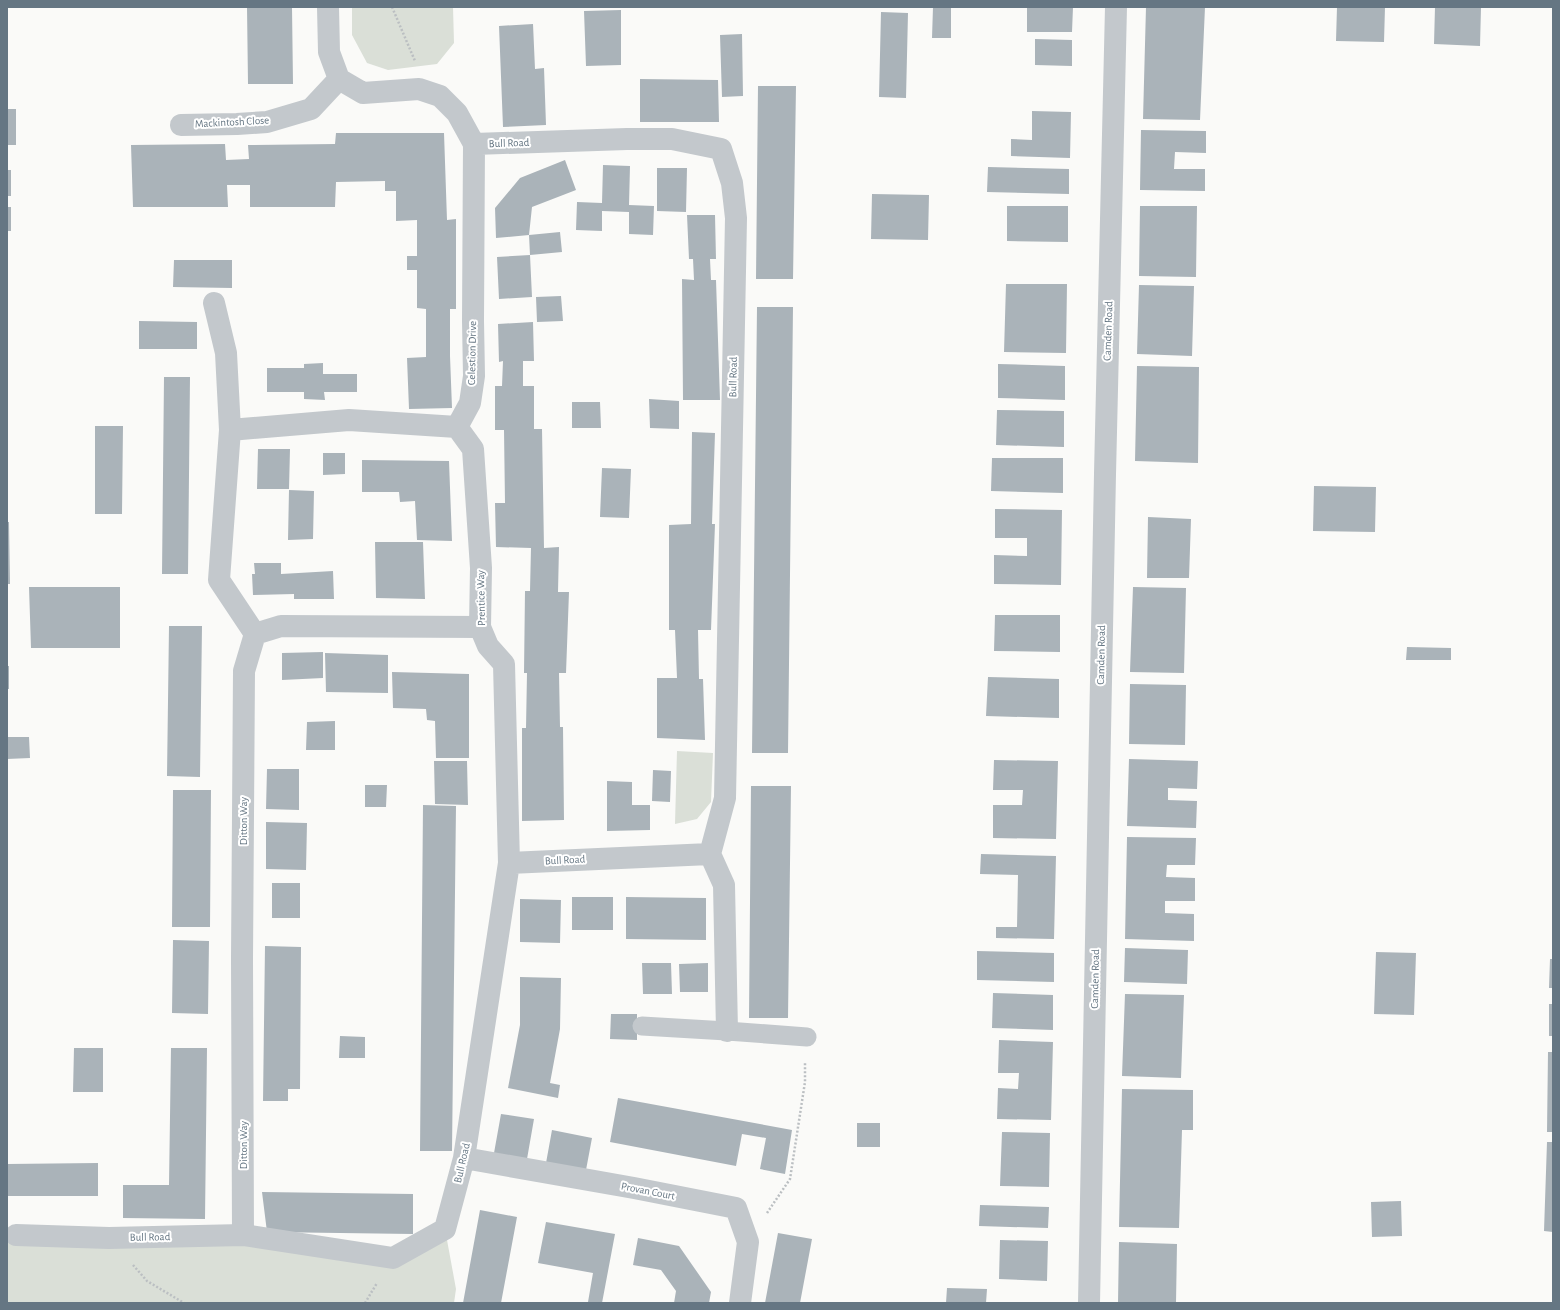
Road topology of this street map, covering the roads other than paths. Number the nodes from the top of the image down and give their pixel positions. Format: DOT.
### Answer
graph roads {
  1 [pos="328,7"];
  2 [pos="1116,7"];
  3 [pos="339,79"];
  4 [pos="181,125"];
  5 [pos="474,144"];
  6 [pos="214,303"];
  7 [pos="457,427"];
  8 [pos="230,430"];
  9 [pos="480,627"];
  10 [pos="255,634"];
  11 [pos="710,854"];
  12 [pos="509,863"];
  13 [pos="642,1026"];
  14 [pos="727,1031"];
  15 [pos="806,1038"];
  16 [pos="464,1158"];
  17 [pos="16,1235"];
  18 [pos="243,1235"];
  19 [pos="740,1303"];
  20 [pos="1089,1303"];
  1 -- 3 [label="street"];
  2 -- 20 [label="street, Camden Road"];
  3 -- 4 [label="street, Mackintosh Close"];
  3 -- 5 [label="street, Celestion Drive"];
  5 -- 7 [label="street, Celestion Drive"];
  5 -- 11 [label="street, Bull Road"];
  6 -- 8 [label="street"];
  7 -- 8 [label="street"];
  7 -- 9 [label="street, Prentice Way"];
  8 -- 10 [label="street"];
  9 -- 10 [label="street"];
  9 -- 12 [label="street, Prentice Way"];
  10 -- 18 [label="street, Ditton Way"];
  11 -- 12 [label="street, Bull Road"];
  11 -- 14 [label="street"];
  12 -- 16 [label="street, Bull Road"];
  13 -- 14 [label="lane"];
  14 -- 15 [label="lane"];
  16 -- 18 [label="street, Bull Road"];
  16 -- 19 [label="street, Provan Court"];
  17 -- 18 [label="street, Bull Road"];
}
